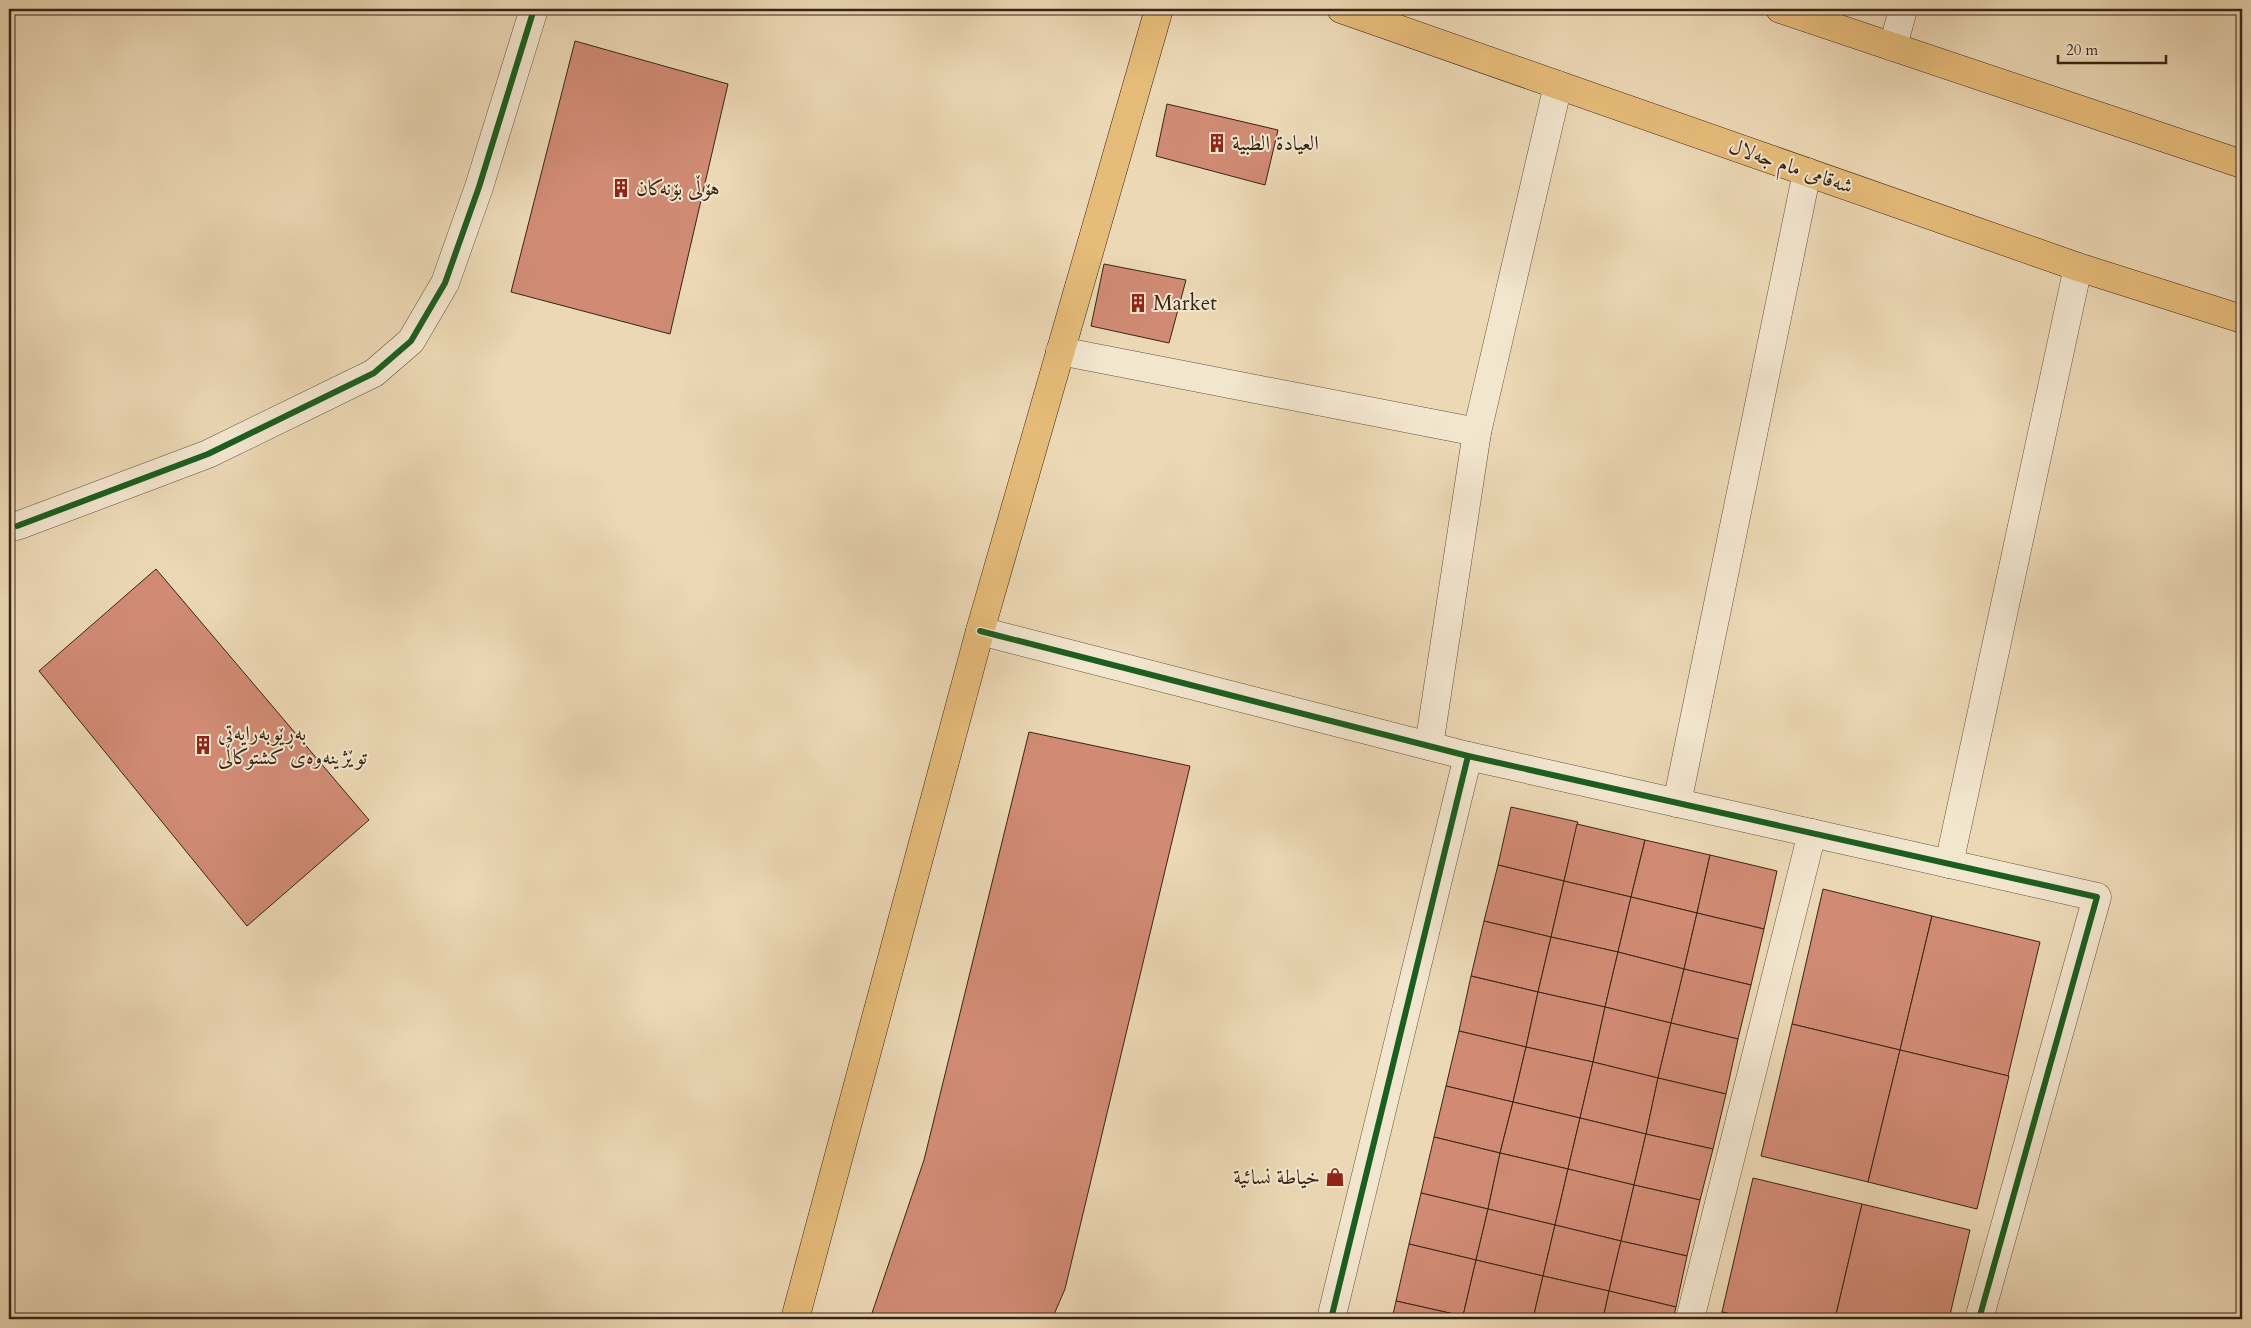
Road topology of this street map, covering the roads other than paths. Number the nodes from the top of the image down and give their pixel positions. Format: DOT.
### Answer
graph roads {
  1 [pos="534,9"];
  2 [pos="1159,9"];
  3 [pos="1341,9"];
  4 [pos="1780,9"];
  5 [pos="1903,9"];
  6 [pos="1893,46"];
  7 [pos="1558,85"];
  8 [pos="2242,164"];
  9 [pos="1807,172"];
  10 [pos="2078,267"];
  11 [pos="2242,319"];
  12 [pos="1060,351"];
  13 [pos="1478,432"];
  14 [pos="16,526"];
  15 [pos="980,631"];
  16 [pos="1429,746"];
  17 [pos="1468,756"];
  18 [pos="1677,803"];
  19 [pos="1812,833"];
  20 [pos="1949,864"];
  21 [pos="795,1319"];
  22 [pos="1331,1319"];
  23 [pos="1690,1319"];
  24 [pos="1979,1319"];
  1 -- 14 [label="street"];
  2 -- 12 [label="main road"];
  3 -- 7 [label="main road, شەقامی مام جەلال"];
  4 -- 6 [label="main road"];
  5 -- 6 [label="street"];
  6 -- 8 [label="main road"];
  7 -- 9 [label="main road, شەقامی مام جەلال"];
  7 -- 13 [label="street"];
  9 -- 10 [label="main road, شەقامی مام جەلال"];
  9 -- 18 [label="street"];
  10 -- 11 [label="main road, شەقامی مام جەلال"];
  10 -- 20 [label="street"];
  12 -- 13 [label="street"];
  12 -- 15 [label="main road"];
  13 -- 16 [label="street"];
  15 -- 16 [label="street"];
  15 -- 21 [label="main road"];
  16 -- 17 [label="street"];
  17 -- 18 [label="street"];
  17 -- 22 [label="street"];
  18 -- 19 [label="street"];
  19 -- 20 [label="street"];
  19 -- 23 [label="street"];
  20 -- 24 [label="street"];
}
